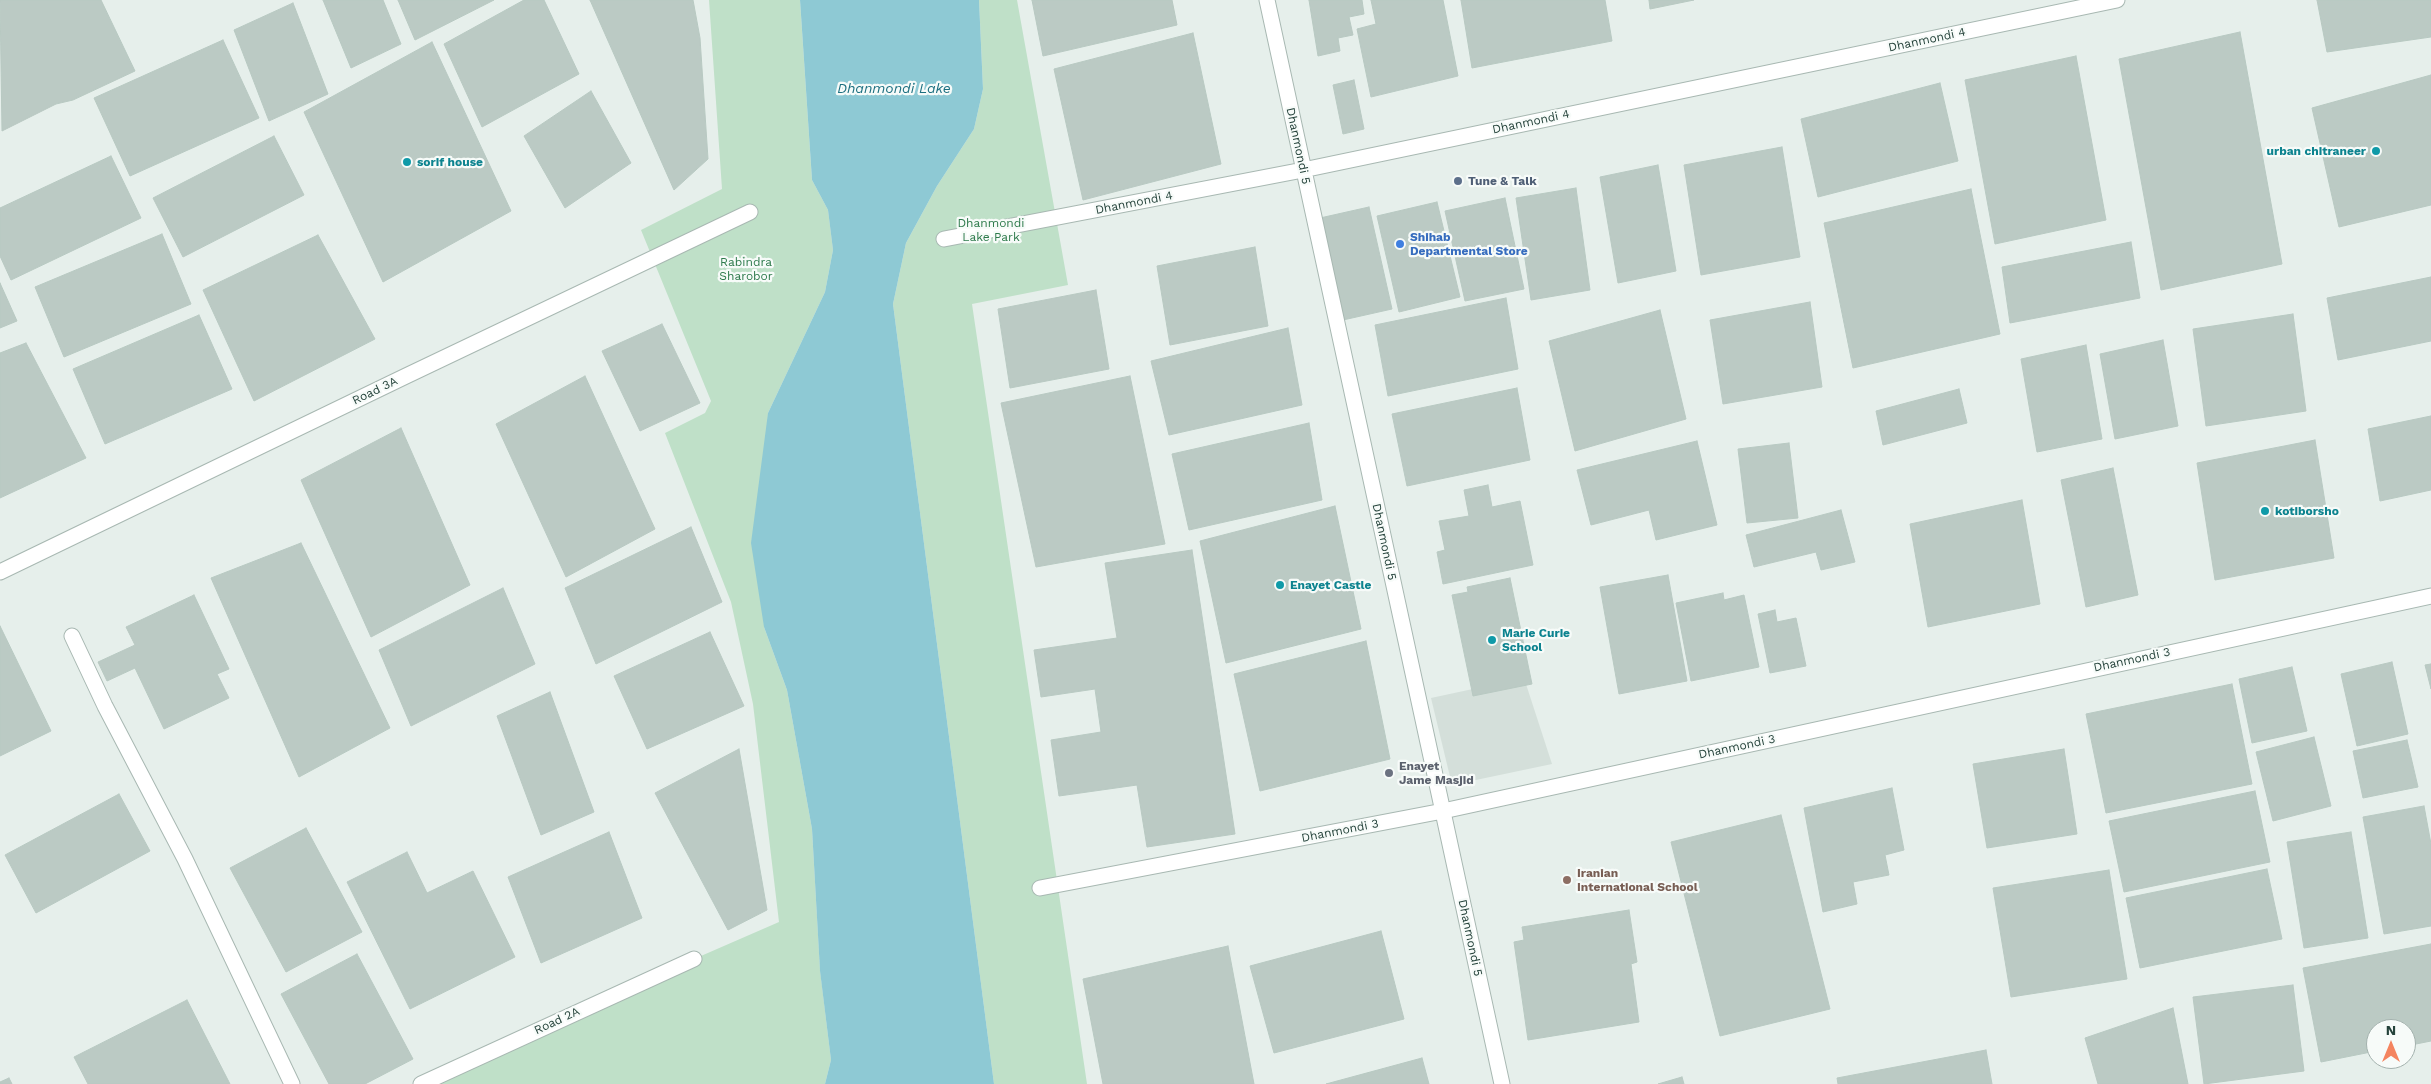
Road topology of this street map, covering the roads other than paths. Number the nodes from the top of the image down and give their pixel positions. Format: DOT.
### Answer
graph roads {
  1 [pos="1267,0"];
  2 [pos="2117,0"];
  3 [pos="1303,170"];
  4 [pos="750,212"];
  5 [pos="944,239"];
  6 [pos="0,572"];
  7 [pos="2431,596"];
  8 [pos="72,636"];
  9 [pos="1443,812"];
  10 [pos="1040,888"];
  11 [pos="694,959"];
  12 [pos="292,1084"];
  13 [pos="421,1084"];
  14 [pos="1502,1084"];
  1 -- 3 [label="street, Dhanmondi 5"];
  2 -- 3 [label="street, Dhanmondi 4"];
  3 -- 5 [label="street, Dhanmondi 4"];
  3 -- 9 [label="street, Dhanmondi 5"];
  4 -- 6 [label="street, Road 3A"];
  7 -- 9 [label="street, Dhanmondi 3"];
  8 -- 12 [label="street"];
  9 -- 10 [label="street, Dhanmondi 3"];
  9 -- 14 [label="street, Dhanmondi 5"];
  11 -- 13 [label="street, Road 2A"];
}
